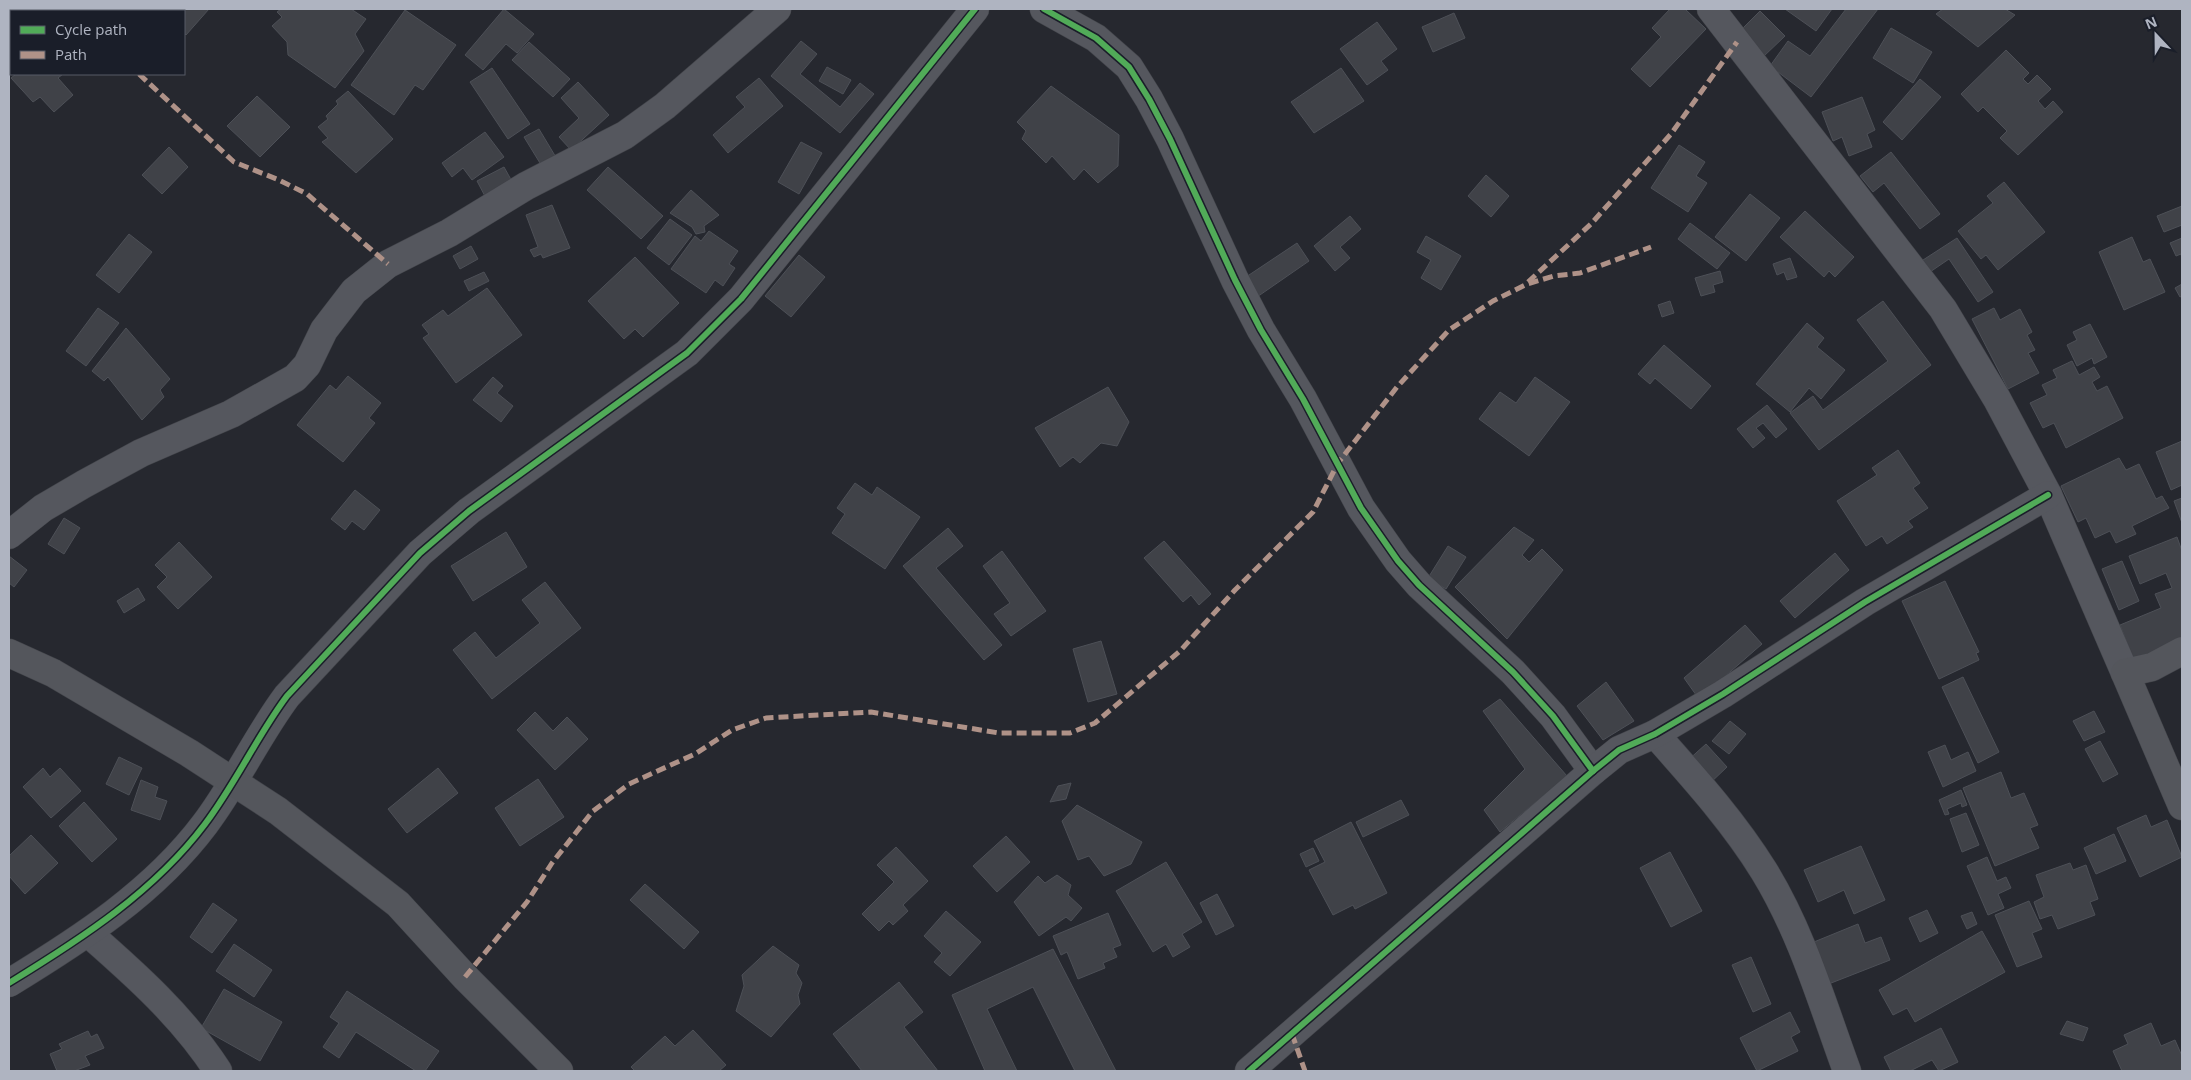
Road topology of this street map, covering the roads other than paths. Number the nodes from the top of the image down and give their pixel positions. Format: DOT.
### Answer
graph roads {
  1 [pos="777,9"];
  2 [pos="975,9"];
  3 [pos="1711,9"];
  4 [pos="1053,11"];
  5 [pos="2048,495"];
  6 [pos="9,535"];
  7 [pos="2182,651"];
  8 [pos="9,653"];
  9 [pos="2125,673"];
  10 [pos="1655,734"];
  11 [pos="1593,771"];
  12 [pos="234,782"];
  13 [pos="2182,806"];
  14 [pos="88,933"];
  15 [pos="9,983"];
  16 [pos="218,1071"];
  17 [pos="559,1071"];
  18 [pos="1249,1071"];
  19 [pos="1847,1071"];
  1 -- 6 [label="street"];
  2 -- 12 [label="street"];
  3 -- 5 [label="street"];
  4 -- 11 [label="street"];
  5 -- 9 [label="street"];
  5 -- 10 [label="street"];
  7 -- 9 [label="street"];
  8 -- 12 [label="street"];
  9 -- 13 [label="street"];
  10 -- 11 [label="street"];
  10 -- 19 [label="street"];
  11 -- 18 [label="street"];
  12 -- 14 [label="street"];
  12 -- 17 [label="street"];
  14 -- 15 [label="street"];
  14 -- 16 [label="street"];
}
